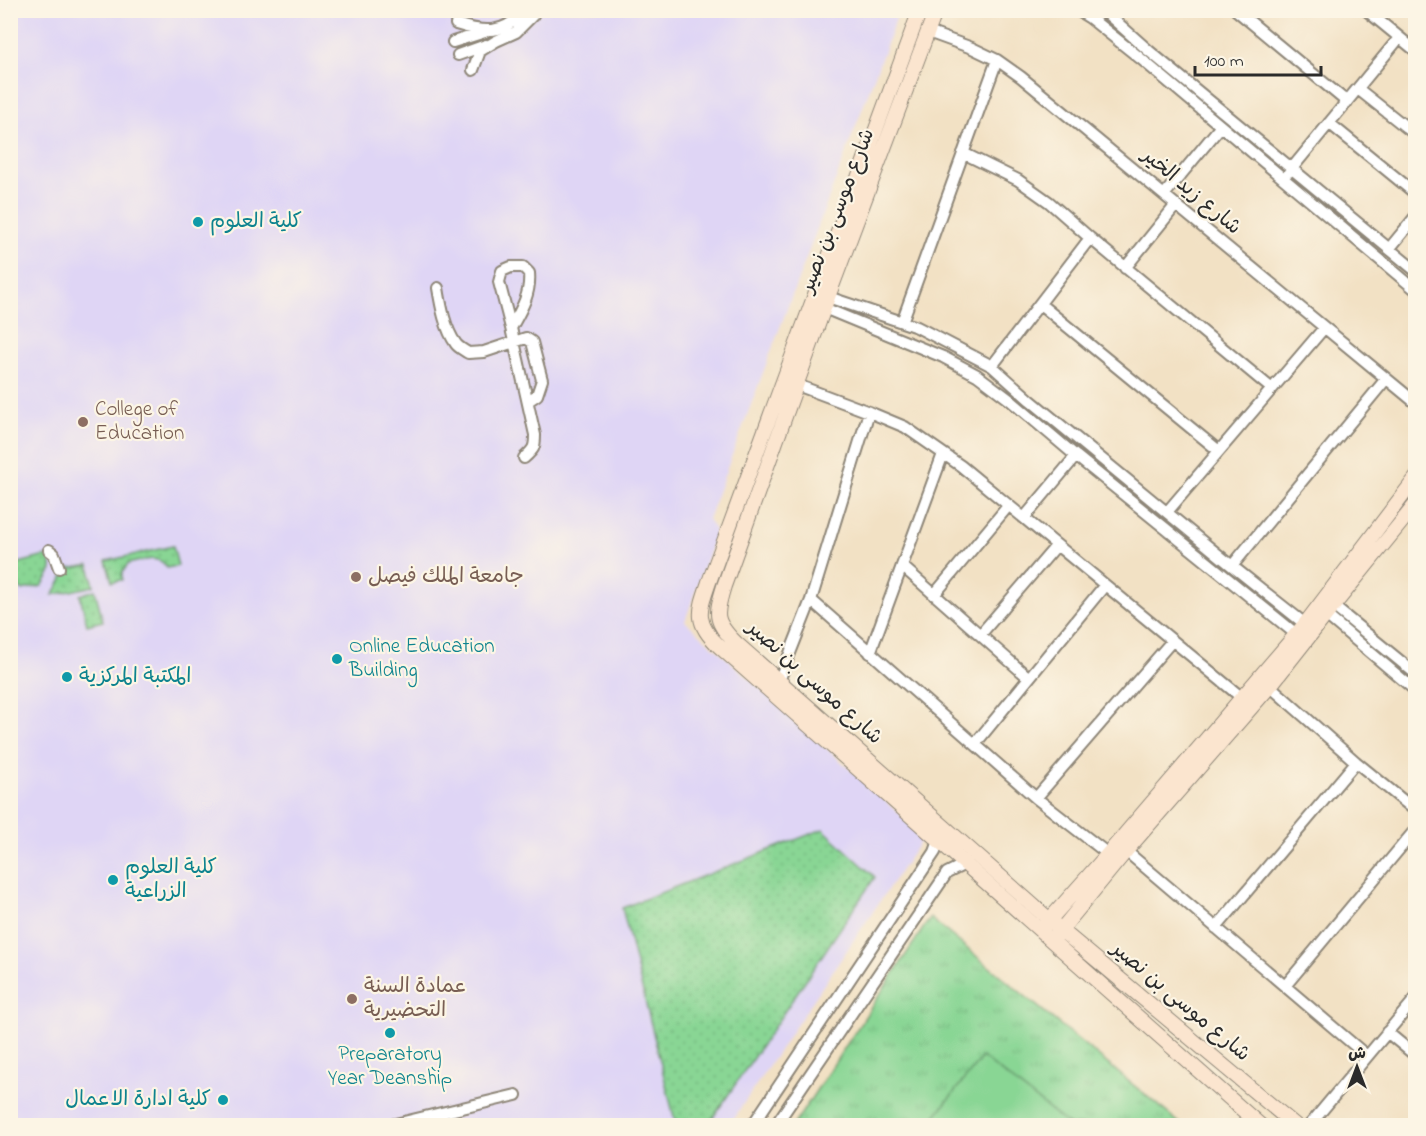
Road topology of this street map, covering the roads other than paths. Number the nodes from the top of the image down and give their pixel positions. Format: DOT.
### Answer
graph roads {
  1 [pos="525,10"];
  2 [pos="535,10"];
  3 [pos="913,10"];
  4 [pos="920,10"];
  5 [pos="936,10"];
  6 [pos="1077,10"];
  7 [pos="1103,10"];
  8 [pos="1236,10"];
  9 [pos="1366,10"];
  10 [pos="456,24"];
  11 [pos="914,26"];
  12 [pos="488,31"];
  13 [pos="928,32"];
  14 [pos="1400,38"];
  15 [pos="453,42"];
  16 [pos="494,42"];
  17 [pos="1416,51"];
  18 [pos="458,55"];
  19 [pos="997,60"];
  20 [pos="473,70"];
  21 [pos="1358,89"];
  22 [pos="1347,102"];
  23 [pos="1329,123"];
  24 [pos="1221,126"];
  25 [pos="1416,135"];
  26 [pos="963,153"];
  27 [pos="1292,169"];
  28 [pos="1283,179"];
  29 [pos="1416,194"];
  30 [pos="1164,195"];
  31 [pos="1176,205"];
  32 [pos="1416,216"];
  33 [pos="1090,238"];
  34 [pos="1389,249"];
  35 [pos="1125,268"];
  36 [pos="1416,271"];
  37 [pos="438,288"];
  38 [pos="1416,290"];
  39 [pos="826,302"];
  40 [pos="1040,304"];
  41 [pos="902,322"];
  42 [pos="512,328"];
  43 [pos="1324,328"];
  44 [pos="515,342"];
  45 [pos="992,366"];
  46 [pos="1386,379"];
  47 [pos="797,385"];
  48 [pos="1272,389"];
  49 [pos="528,401"];
  50 [pos="1416,403"];
  51 [pos="869,412"];
  52 [pos="1064,428"];
  53 [pos="1055,438"];
  54 [pos="1219,451"];
  55 [pos="943,454"];
  56 [pos="1076,456"];
  57 [pos="524,458"];
  58 [pos="1416,477"];
  59 [pos="1416,504"];
  60 [pos="1009,505"];
  61 [pos="1167,512"];
  62 [pos="1024,518"];
  63 [pos="1057,545"];
  64 [pos="49,550"];
  65 [pos="902,566"];
  66 [pos="1232,566"];
  67 [pos="59,568"];
  68 [pos="1105,585"];
  69 [pos="934,595"];
  70 [pos="811,600"];
  71 [pos="1330,611"];
  72 [pos="1301,629"];
  73 [pos="980,635"];
  74 [pos="1172,641"];
  75 [pos="870,652"];
  76 [pos="1416,674"];
  77 [pos="1029,678"];
  78 [pos="779,681"];
  79 [pos="1270,686"];
  80 [pos="1414,687"];
  81 [pos="1241,697"];
  82 [pos="975,744"];
  83 [pos="1356,762"];
  84 [pos="1036,798"];
  85 [pos="1416,811"];
  86 [pos="1416,829"];
  87 [pos="939,841"];
  88 [pos="1126,851"];
  89 [pos="1108,854"];
  90 [pos="964,864"];
  91 [pos="1049,919"];
  92 [pos="1216,928"];
  93 [pos="1040,930"];
  94 [pos="1061,930"];
  95 [pos="1052,941"];
  96 [pos="1285,986"];
  97 [pos="1416,998"];
  98 [pos="1387,1032"];
  99 [pos="1367,1056"];
  100 [pos="1416,1056"];
  101 [pos="516,1095"];
  102 [pos="1258,1124"];
  103 [pos="387,1125"];
  104 [pos="752,1125"];
  105 [pos="775,1125"];
  106 [pos="1296,1125"];
  107 [pos="1309,1125"];
  1 -- 12 [label="street"];
  2 -- 16 [label="street"];
  3 -- 11 [label="street"];
  4 -- 11 [label="street, شارع موسى بن نصير"];
  5 -- 13 [label="street, شارع موسى بن نصير"];
  6 -- 24 [label="street"];
  7 -- 27 [label="street"];
  8 -- 22 [label="street"];
  9 -- 14 [label="street"];
  10 -- 12 [label="street"];
  11 -- 87 [label="street, شارع موسى بن نصير"];
  12 -- 15 [label="street"];
  13 -- 19 [label="street, شارع زيد الخير"];
  13 -- 39 [label="street, شارع موسى بن نصير"];
  14 -- 17 [label="street"];
  14 -- 21 [label="street"];
  16 -- 18 [label="street"];
  16 -- 20 [label="street"];
  19 -- 26 [label="street"];
  19 -- 30 [label="street, شارع زيد الخير"];
  21 -- 22 [label="street"];
  21 -- 25 [label="street"];
  22 -- 23 [label="street"];
  23 -- 27 [label="street"];
  23 -- 29 [label="street"];
  24 -- 28 [label="street"];
  24 -- 30 [label="street"];
  26 -- 33 [label="street"];
  26 -- 41 [label="street"];
  27 -- 28 [label="street"];
  27 -- 34 [label="street"];
  28 -- 38 [label="street"];
  30 -- 31 [label="street, شارع زيد الخير"];
  31 -- 35 [label="street"];
  31 -- 43 [label="street, شارع زيد الخير"];
  32 -- 34 [label="street"];
  33 -- 35 [label="street"];
  33 -- 40 [label="street"];
  34 -- 36 [label="street"];
  35 -- 48 [label="street"];
  37 -- 44 [label="street"];
  39 -- 41 [label="street"];
  39 -- 47 [label="street, شارع موسى بن نصير"];
  39 -- 53 [label="street"];
  40 -- 45 [label="street"];
  40 -- 54 [label="street"];
  41 -- 45 [label="street"];
  42 -- 42 [label="street"];
  42 -- 44 [label="street"];
  43 -- 46 [label="street, شارع زيد الخير"];
  43 -- 48 [label="street"];
  44 -- 49 [label="street"];
  44 -- 49 [label="street"];
  45 -- 52 [label="street"];
  46 -- 50 [label="street, شارع زيد الخير"];
  46 -- 66 [label="street"];
  47 -- 51 [label="street"];
  47 -- 78 [label="street, شارع موسى بن نصير"];
  48 -- 54 [label="street"];
  49 -- 57 [label="street"];
  51 -- 55 [label="street"];
  51 -- 70 [label="street"];
  52 -- 53 [label="street"];
  52 -- 61 [label="street"];
  53 -- 56 [label="street"];
  54 -- 61 [label="street"];
  55 -- 60 [label="street"];
  55 -- 65 [label="street"];
  56 -- 62 [label="street"];
  56 -- 72 [label="street"];
  58 -- 72 [label="street"];
  59 -- 71 [label="street"];
  60 -- 62 [label="street"];
  60 -- 69 [label="street"];
  61 -- 66 [label="street"];
  62 -- 63 [label="street"];
  63 -- 68 [label="street"];
  63 -- 73 [label="street"];
  64 -- 67 [label="street"];
  65 -- 69 [label="street"];
  65 -- 75 [label="street"];
  66 -- 72 [label="street"];
  68 -- 74 [label="street"];
  68 -- 77 [label="street"];
  69 -- 73 [label="street"];
  70 -- 75 [label="street"];
  70 -- 78 [label="street"];
  71 -- 76 [label="street"];
  71 -- 79 [label="street"];
  71 -- 80 [label="street"];
  72 -- 81 [label="street"];
  73 -- 77 [label="street"];
  74 -- 81 [label="street"];
  74 -- 84 [label="street"];
  75 -- 82 [label="street"];
  77 -- 82 [label="street"];
  78 -- 91 [label="street, شارع موسى بن نصير"];
  79 -- 83 [label="street"];
  79 -- 88 [label="street"];
  81 -- 89 [label="street"];
  82 -- 84 [label="street"];
  83 -- 85 [label="street"];
  83 -- 92 [label="street"];
  84 -- 89 [label="street"];
  86 -- 96 [label="street"];
  87 -- 90 [label="street, شارع موسى بن نصير"];
  87 -- 104 [label="street"];
  88 -- 92 [label="street"];
  88 -- 94 [label="street"];
  89 -- 91 [label="street"];
  90 -- 93 [label="street, شارع موسى بن نصير"];
  90 -- 105 [label="street"];
  91 -- 93 [label="street"];
  91 -- 94 [label="street, شارع موسى بن نصير"];
  92 -- 96 [label="street"];
  93 -- 95 [label="street, شارع موسى بن نصير"];
  94 -- 95 [label="street"];
  94 -- 106 [label="street, شارع موسى بن نصير"];
  95 -- 102 [label="street, شارع موسى بن نصير"];
  96 -- 99 [label="street"];
  97 -- 98 [label="street"];
  98 -- 99 [label="street"];
  98 -- 100 [label="street"];
  99 -- 107 [label="street"];
  101 -- 103 [label="street"];
}
